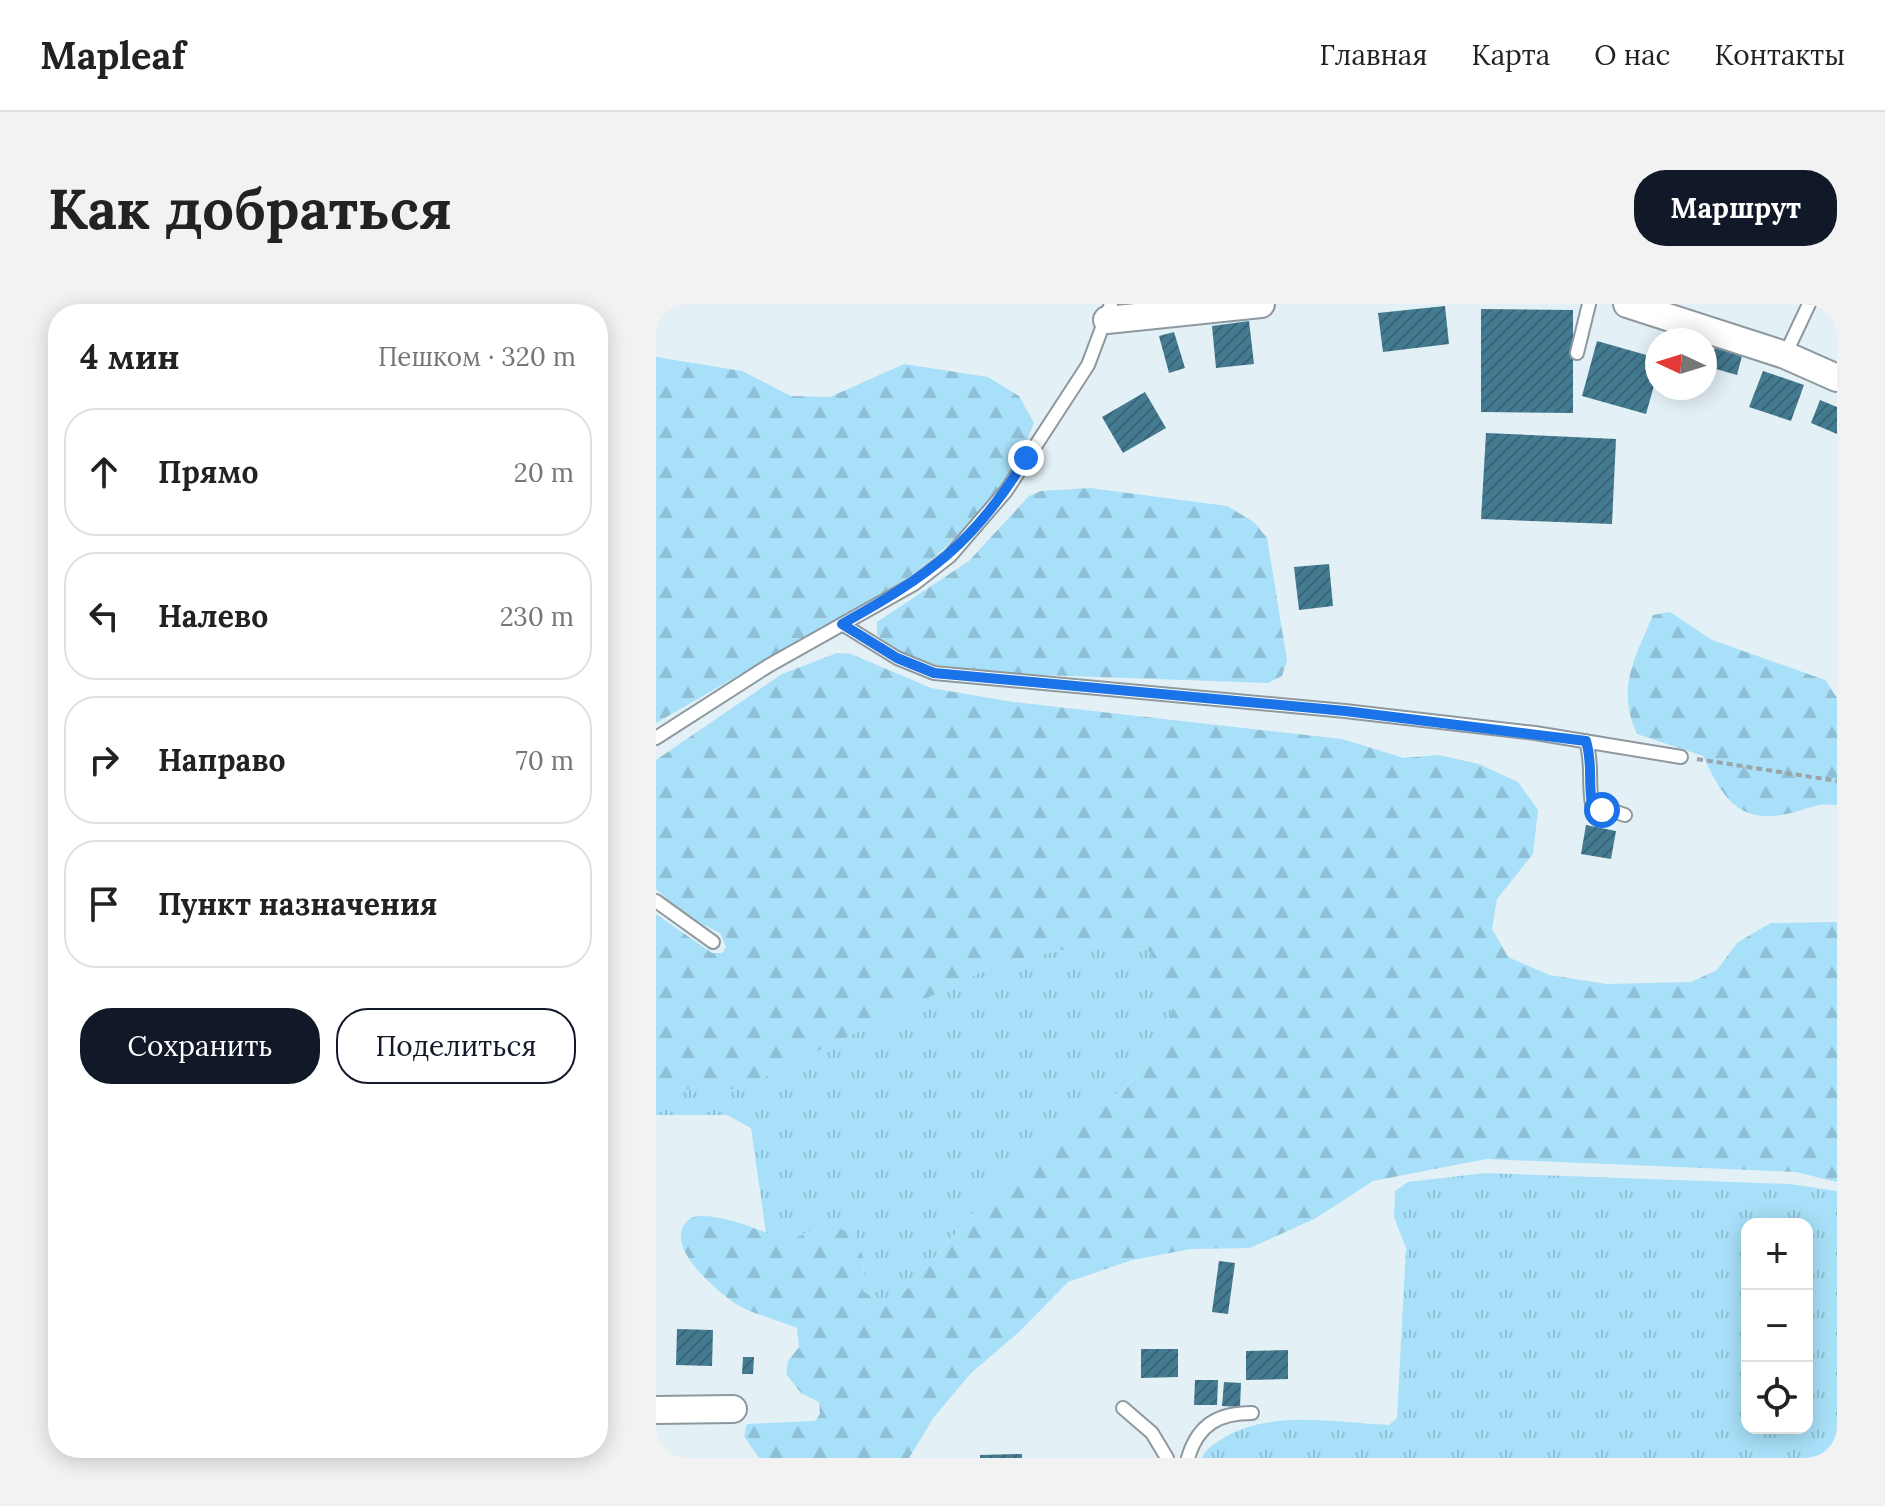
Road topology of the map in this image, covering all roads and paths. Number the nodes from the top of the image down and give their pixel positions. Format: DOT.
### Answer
graph roads {
  1 [pos="1261,304"];
  2 [pos="1589,304"];
  3 [pos="1627,304"];
  4 [pos="1809,304"];
  5 [pos="1109,312"];
  6 [pos="1577,353"];
  7 [pos="1785,355"];
  8 [pos="1837,378"];
  9 [pos="842,624"];
  10 [pos="656,738"];
  11 [pos="1586,741"];
  12 [pos="1681,757"];
  13 [pos="1837,781"];
  14 [pos="1625,815"];
  15 [pos="656,901"];
  16 [pos="713,942"];
  17 [pos="1123,1408"];
  18 [pos="733,1409"];
  19 [pos="656,1410"];
  20 [pos="1252,1413"];
  21 [pos="1167,1458"];
  22 [pos="1188,1458"];
  1 -- 5 [label="street"];
  2 -- 6 [label="lane"];
  3 -- 7 [label="street"];
  4 -- 7 [label="lane"];
  5 -- 9 [label="lane"];
  7 -- 8 [label="street"];
  9 -- 10 [label="lane"];
  9 -- 11 [label="lane"];
  11 -- 12 [label="lane"];
  11 -- 14 [label="lane"];
  12 -- 13 [label="path"];
  15 -- 16 [label="lane"];
  17 -- 21 [label="lane"];
  18 -- 19 [label="street"];
  20 -- 22 [label="lane"];
}
